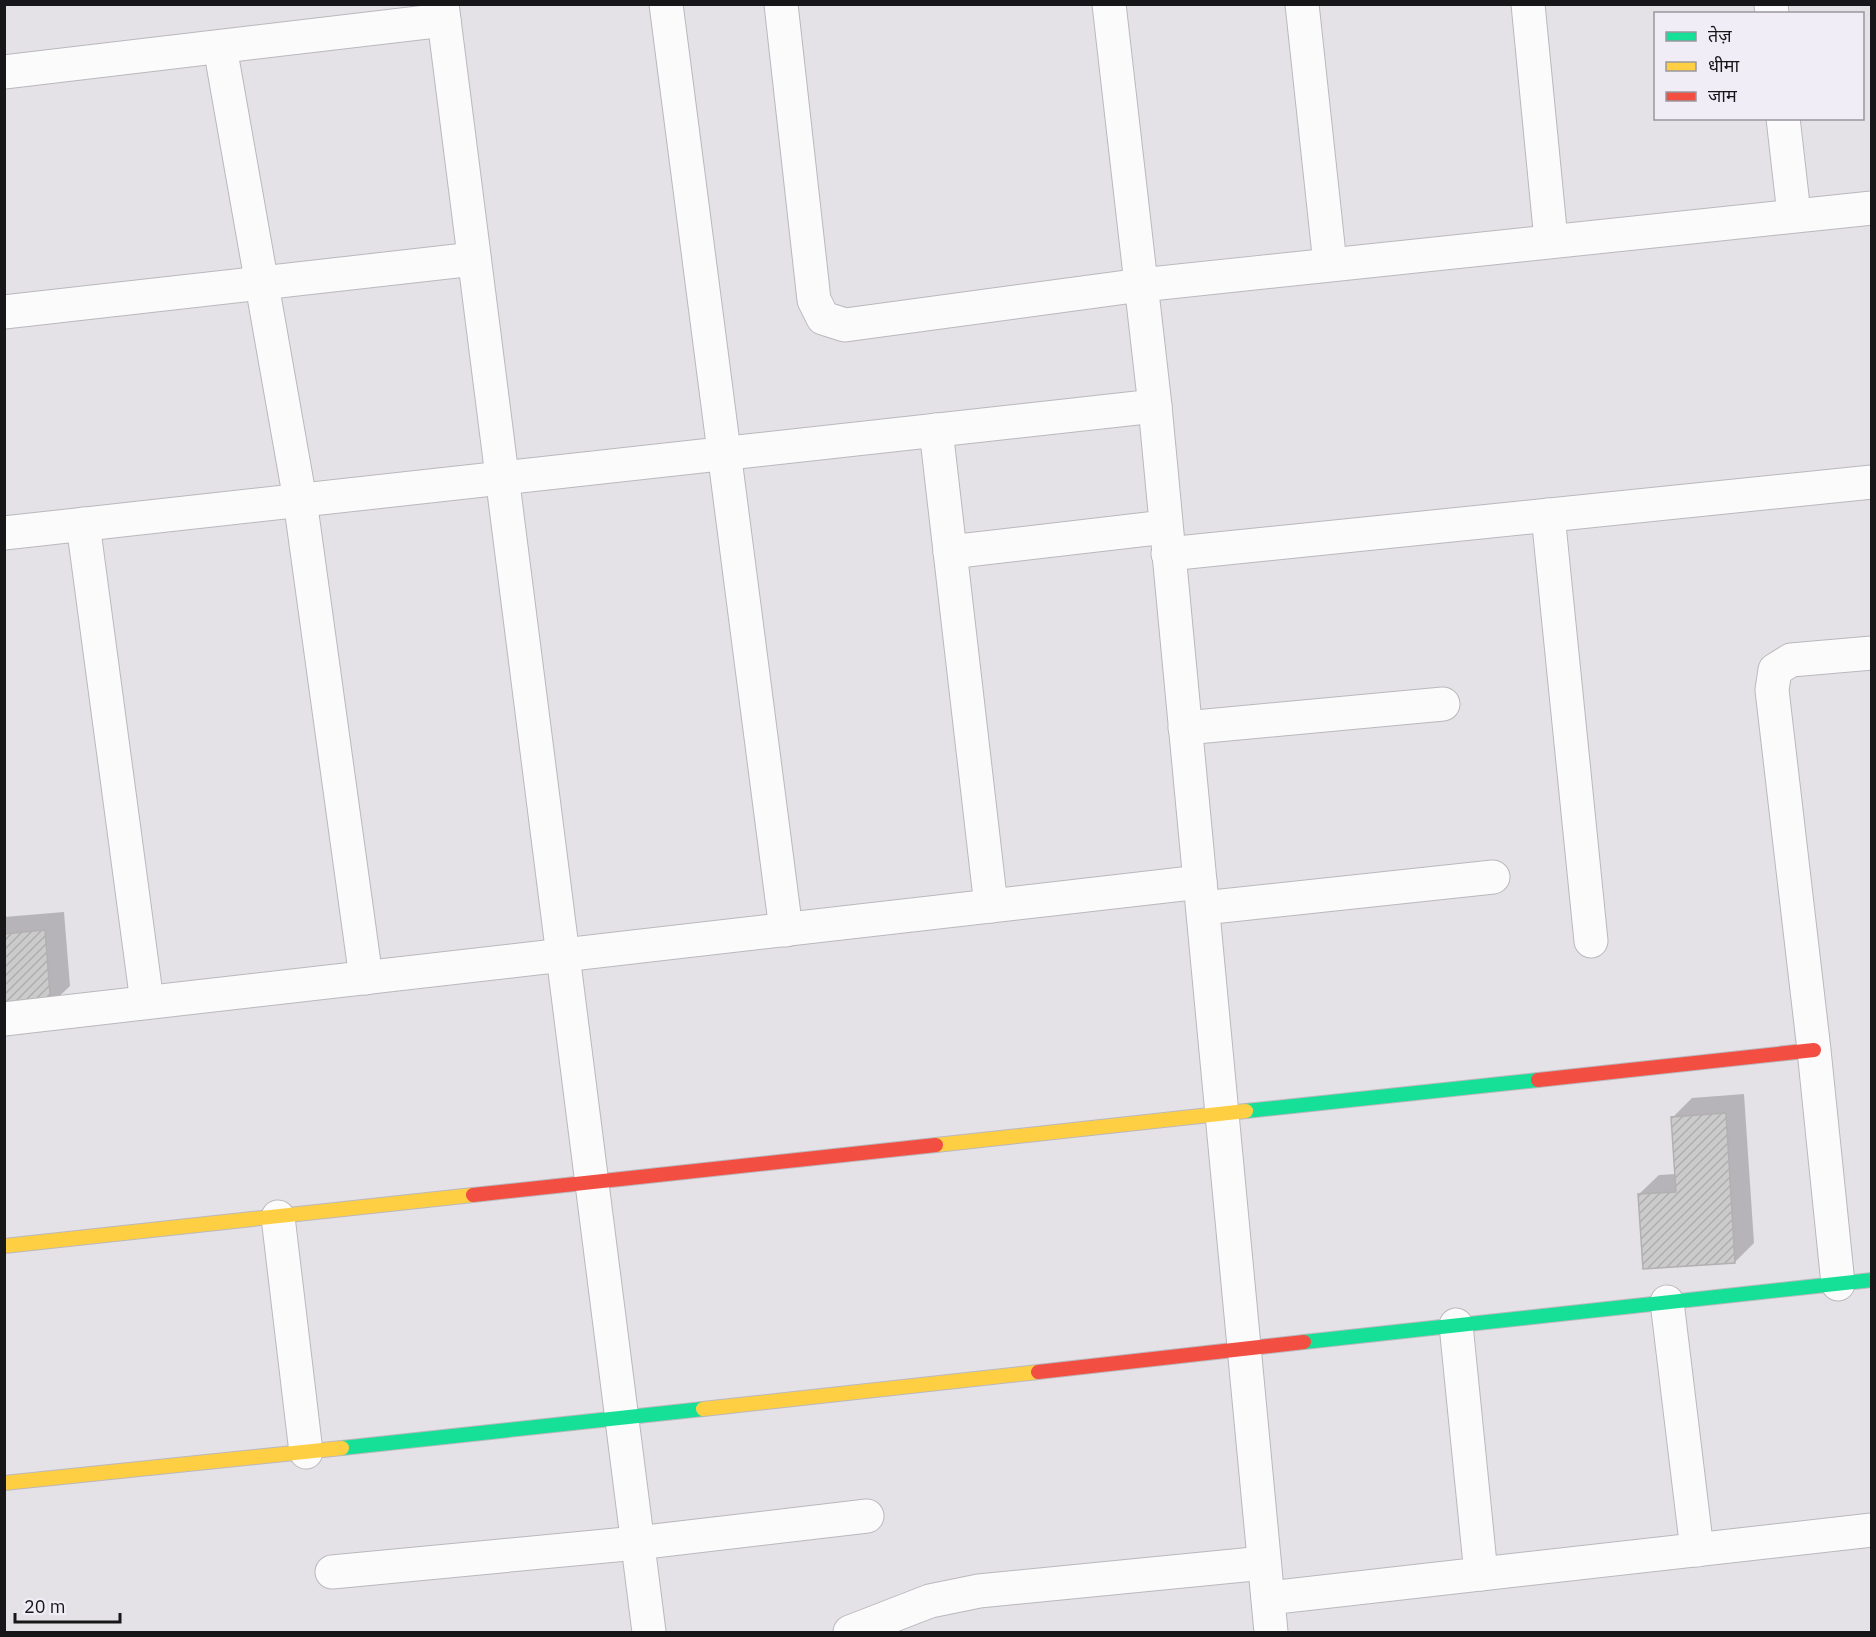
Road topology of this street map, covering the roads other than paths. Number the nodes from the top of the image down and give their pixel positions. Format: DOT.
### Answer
graph roads {
  1 [pos="666,4"];
  2 [pos="781,4"];
  3 [pos="1109,4"];
  4 [pos="1302,4"];
  5 [pos="1528,4"];
  6 [pos="443,12"];
  7 [pos="220,47"];
  8 [pos="4,72"];
  9 [pos="1783,120"];
  10 [pos="1872,208"];
  11 [pos="1794,214"];
  12 [pos="1551,240"];
  13 [pos="474,259"];
  14 [pos="1330,264"];
  15 [pos="262,283"];
  16 [pos="1141,285"];
  17 [pos="4,312"];
  18 [pos="1155,406"];
  19 [pos="936,430"];
  20 [pos="724,453"];
  21 [pos="501,478"];
  22 [pos="1872,482"];
  23 [pos="300,500"];
  24 [pos="1548,515"];
  25 [pos="82,524"];
  26 [pos="4,533"];
  27 [pos="1167,541"];
  28 [pos="950,552"];
  29 [pos="1872,653"];
  30 [pos="1443,704"];
  31 [pos="1185,728"];
  32 [pos="1493,877"];
  33 [pos="1201,895"];
  34 [pos="991,906"];
  35 [pos="786,930"];
  36 [pos="1592,941"];
  37 [pos="561,955"];
  38 [pos="366,978"];
  39 [pos="147,1002"];
  40 [pos="4,1019"];
  41 [pos="1814,1050"];
  42 [pos="1222,1113"];
  43 [pos="591,1183"];
  44 [pos="278,1217"];
  45 [pos="4,1246"];
  46 [pos="1872,1281"];
  47 [pos="1838,1284"];
  48 [pos="1667,1302"];
  49 [pos="1456,1325"];
  50 [pos="1244,1347"];
  51 [pos="621,1419"];
  52 [pos="306,1452"];
  53 [pos="4,1483"];
  54 [pos="867,1516"];
  55 [pos="1872,1530"];
  56 [pos="637,1543"];
  57 [pos="1697,1550"];
  58 [pos="1264,1563"];
  59 [pos="332,1572"];
  60 [pos="1481,1574"];
  61 [pos="1268,1598"];
  62 [pos="649,1632"];
  63 [pos="850,1632"];
  64 [pos="1271,1632"];
  1 -- 20 [label="street"];
  2 -- 16 [label="street"];
  3 -- 16 [label="street"];
  4 -- 14 [label="street"];
  5 -- 12 [label="street"];
  6 -- 7 [label="street"];
  6 -- 13 [label="street"];
  7 -- 8 [label="street"];
  7 -- 15 [label="street"];
  9 -- 11 [label="street"];
  10 -- 11 [label="street"];
  11 -- 12 [label="street"];
  12 -- 14 [label="street"];
  13 -- 15 [label="street"];
  13 -- 21 [label="street"];
  14 -- 16 [label="street"];
  15 -- 17 [label="street"];
  15 -- 23 [label="street"];
  16 -- 18 [label="street"];
  18 -- 19 [label="street"];
  18 -- 27 [label="street"];
  19 -- 20 [label="street"];
  19 -- 28 [label="street"];
  20 -- 21 [label="street"];
  20 -- 35 [label="street"];
  21 -- 23 [label="street"];
  21 -- 37 [label="street"];
  22 -- 24 [label="street"];
  23 -- 25 [label="street"];
  23 -- 38 [label="street"];
  24 -- 27 [label="street"];
  24 -- 36 [label="street"];
  25 -- 26 [label="street"];
  25 -- 39 [label="street"];
  27 -- 28 [label="street"];
  27 -- 31 [label="street"];
  28 -- 34 [label="street"];
  29 -- 41 [label="street"];
  30 -- 31 [label="street"];
  31 -- 33 [label="street"];
  32 -- 33 [label="street"];
  33 -- 34 [label="street"];
  33 -- 42 [label="street"];
  34 -- 35 [label="street"];
  35 -- 37 [label="street"];
  37 -- 38 [label="street"];
  37 -- 43 [label="street"];
  38 -- 39 [label="street"];
  39 -- 40 [label="street"];
  41 -- 42 [label="street"];
  41 -- 47 [label="street"];
  42 -- 43 [label="street"];
  42 -- 50 [label="street"];
  43 -- 44 [label="street"];
  43 -- 51 [label="street"];
  44 -- 45 [label="street"];
  44 -- 52 [label="street"];
  46 -- 47 [label="street"];
  47 -- 48 [label="street"];
  48 -- 49 [label="street"];
  48 -- 57 [label="street"];
  49 -- 50 [label="street"];
  49 -- 60 [label="street"];
  50 -- 51 [label="street"];
  50 -- 58 [label="street"];
  51 -- 52 [label="street"];
  51 -- 56 [label="street"];
  52 -- 53 [label="street"];
  54 -- 56 [label="street"];
  55 -- 57 [label="street"];
  56 -- 59 [label="street"];
  56 -- 62 [label="street"];
  57 -- 60 [label="street"];
  58 -- 61 [label="street"];
  58 -- 63 [label="street"];
  60 -- 61 [label="street"];
  61 -- 64 [label="street"];
}
